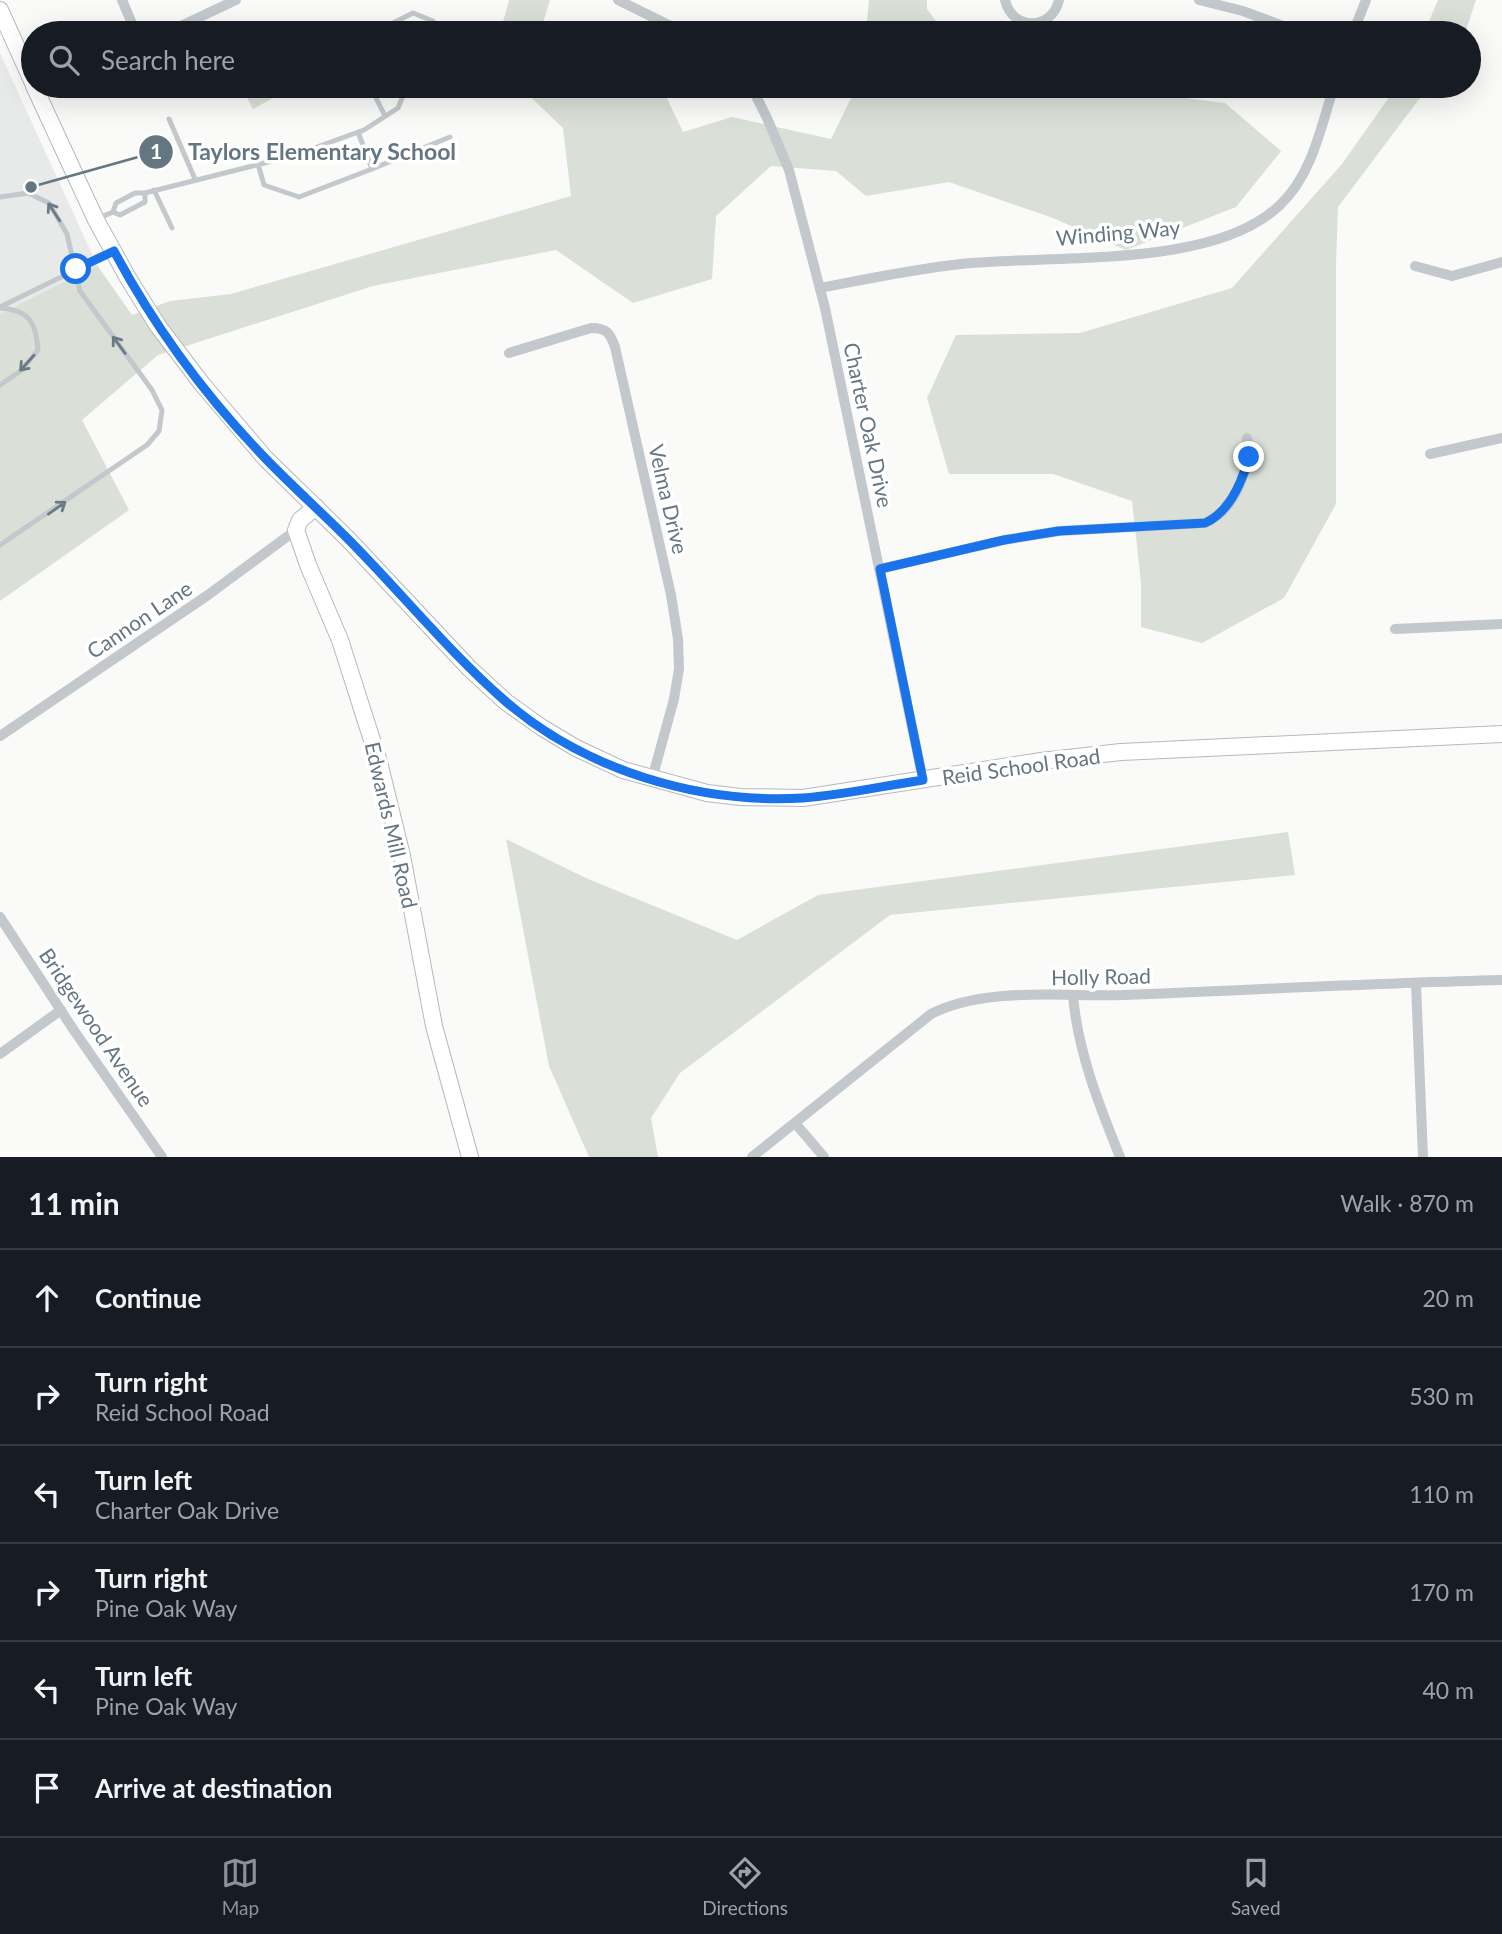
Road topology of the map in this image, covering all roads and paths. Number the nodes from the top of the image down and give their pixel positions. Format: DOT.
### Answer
graph roads {
  1 [pos="122,0"];
  2 [pos="236,0"];
  3 [pos="618,0"];
  4 [pos="1005,0"];
  5 [pos="1059,0"];
  6 [pos="1199,0"];
  7 [pos="1366,0"];
  8 [pos="0,10"];
  9 [pos="131,21"];
  10 [pos="191,21"];
  11 [pos="397,21"];
  12 [pos="433,21"];
  13 [pos="661,21"];
  14 [pos="1021,21"];
  15 [pos="1042,21"];
  16 [pos="1270,21"];
  17 [pos="1358,21"];
  18 [pos="21,56"];
  19 [pos="41,98"];
  20 [pos="376,98"];
  21 [pos="402,98"];
  22 [pos="756,98"];
  23 [pos="1330,98"];
  24 [pos="385,117"];
  25 [pos="169,119"];
  26 [pos="358,132"];
  27 [pos="450,137"];
  28 [pos="258,164"];
  29 [pos="372,169"];
  30 [pos="195,179"];
  31 [pos="154,190"];
  32 [pos="145,193"];
  33 [pos="0,197"];
  34 [pos="113,212"];
  35 [pos="96,220"];
  36 [pos="172,228"];
  37 [pos="114,251"];
  38 [pos="1502,262"];
  39 [pos="1415,266"];
  40 [pos="76,269"];
  41 [pos="820,288"];
  42 [pos="0,308"];
  43 [pos="509,353"];
  44 [pos="0,385"];
  45 [pos="1247,438"];
  46 [pos="1502,438"];
  47 [pos="1430,454"];
  48 [pos="316,507"];
  49 [pos="296,530"];
  50 [pos="0,545"];
  51 [pos="880,569"];
  52 [pos="1502,624"];
  53 [pos="1395,629"];
  54 [pos="1502,734"];
  55 [pos="0,736"];
  56 [pos="652,779"];
  57 [pos="923,780"];
  58 [pos="0,918"];
  59 [pos="1502,980"];
  60 [pos="1416,984"];
  61 [pos="1073,996"];
  62 [pos="61,1010"];
  63 [pos="0,1054"];
  64 [pos="796,1123"];
  65 [pos="162,1157"];
  66 [pos="470,1157"];
  67 [pos="752,1157"];
  68 [pos="824,1157"];
  69 [pos="1120,1157"];
  70 [pos="1423,1157"];
  1 -- 9 [label="street"];
  2 -- 10 [label="street"];
  3 -- 13 [label="street"];
  4 -- 14 [label="street"];
  5 -- 15 [label="street"];
  6 -- 16 [label="street"];
  7 -- 17 [label="street"];
  8 -- 18 [label="street, Reid School Road"];
  11 -- 12 [label="lane"];
  19 -- 35 [label="street, Reid School Road"];
  20 -- 24 [label="lane"];
  21 -- 24 [label="lane"];
  22 -- 41 [label="street, Charter Oak Drive"];
  23 -- 41 [label="street, Winding Way"];
  24 -- 26 [label="lane"];
  25 -- 30 [label="lane"];
  26 -- 28 [label="lane"];
  26 -- 29 [label="lane"];
  27 -- 29 [label="lane"];
  28 -- 29 [label="lane"];
  28 -- 30 [label="lane"];
  30 -- 31 [label="lane"];
  31 -- 32 [label="lane"];
  31 -- 36 [label="lane"];
  32 -- 34 [label="lane"];
  32 -- 34 [label="lane"];
  40 -- 33 [label="lane, one-way"];
  34 -- 35 [label="lane"];
  35 -- 37 [label="street, Reid School Road"];
  37 -- 40 [label="lane"];
  37 -- 48 [label="street, Reid School Road"];
  38 -- 39 [label="street"];
  40 -- 42 [label="lane"];
  50 -- 40 [label="lane, one-way"];
  41 -- 51 [label="street, Charter Oak Drive"];
  42 -- 44 [label="lane, one-way"];
  43 -- 56 [label="street, Velma Drive"];
  45 -- 51 [label="street"];
  46 -- 47 [label="street"];
  48 -- 49 [label="street"];
  48 -- 56 [label="street, Reid School Road"];
  49 -- 55 [label="street, Cannon Lane"];
  49 -- 66 [label="street, Edwards Mill Road"];
  51 -- 57 [label="street, Charter Oak Drive"];
  52 -- 53 [label="street"];
  54 -- 57 [label="street, Reid School Road"];
  56 -- 57 [label="street, Reid School Road"];
  58 -- 62 [label="street, Bridgewood Avenue"];
  59 -- 60 [label="street, Holly Road"];
  60 -- 61 [label="street, Holly Road"];
  60 -- 70 [label="street"];
  61 -- 64 [label="street, Holly Road"];
  61 -- 69 [label="street"];
  62 -- 63 [label="street"];
  62 -- 65 [label="street, Bridgewood Avenue"];
  64 -- 67 [label="street, Holly Road"];
  64 -- 68 [label="street"];
}
